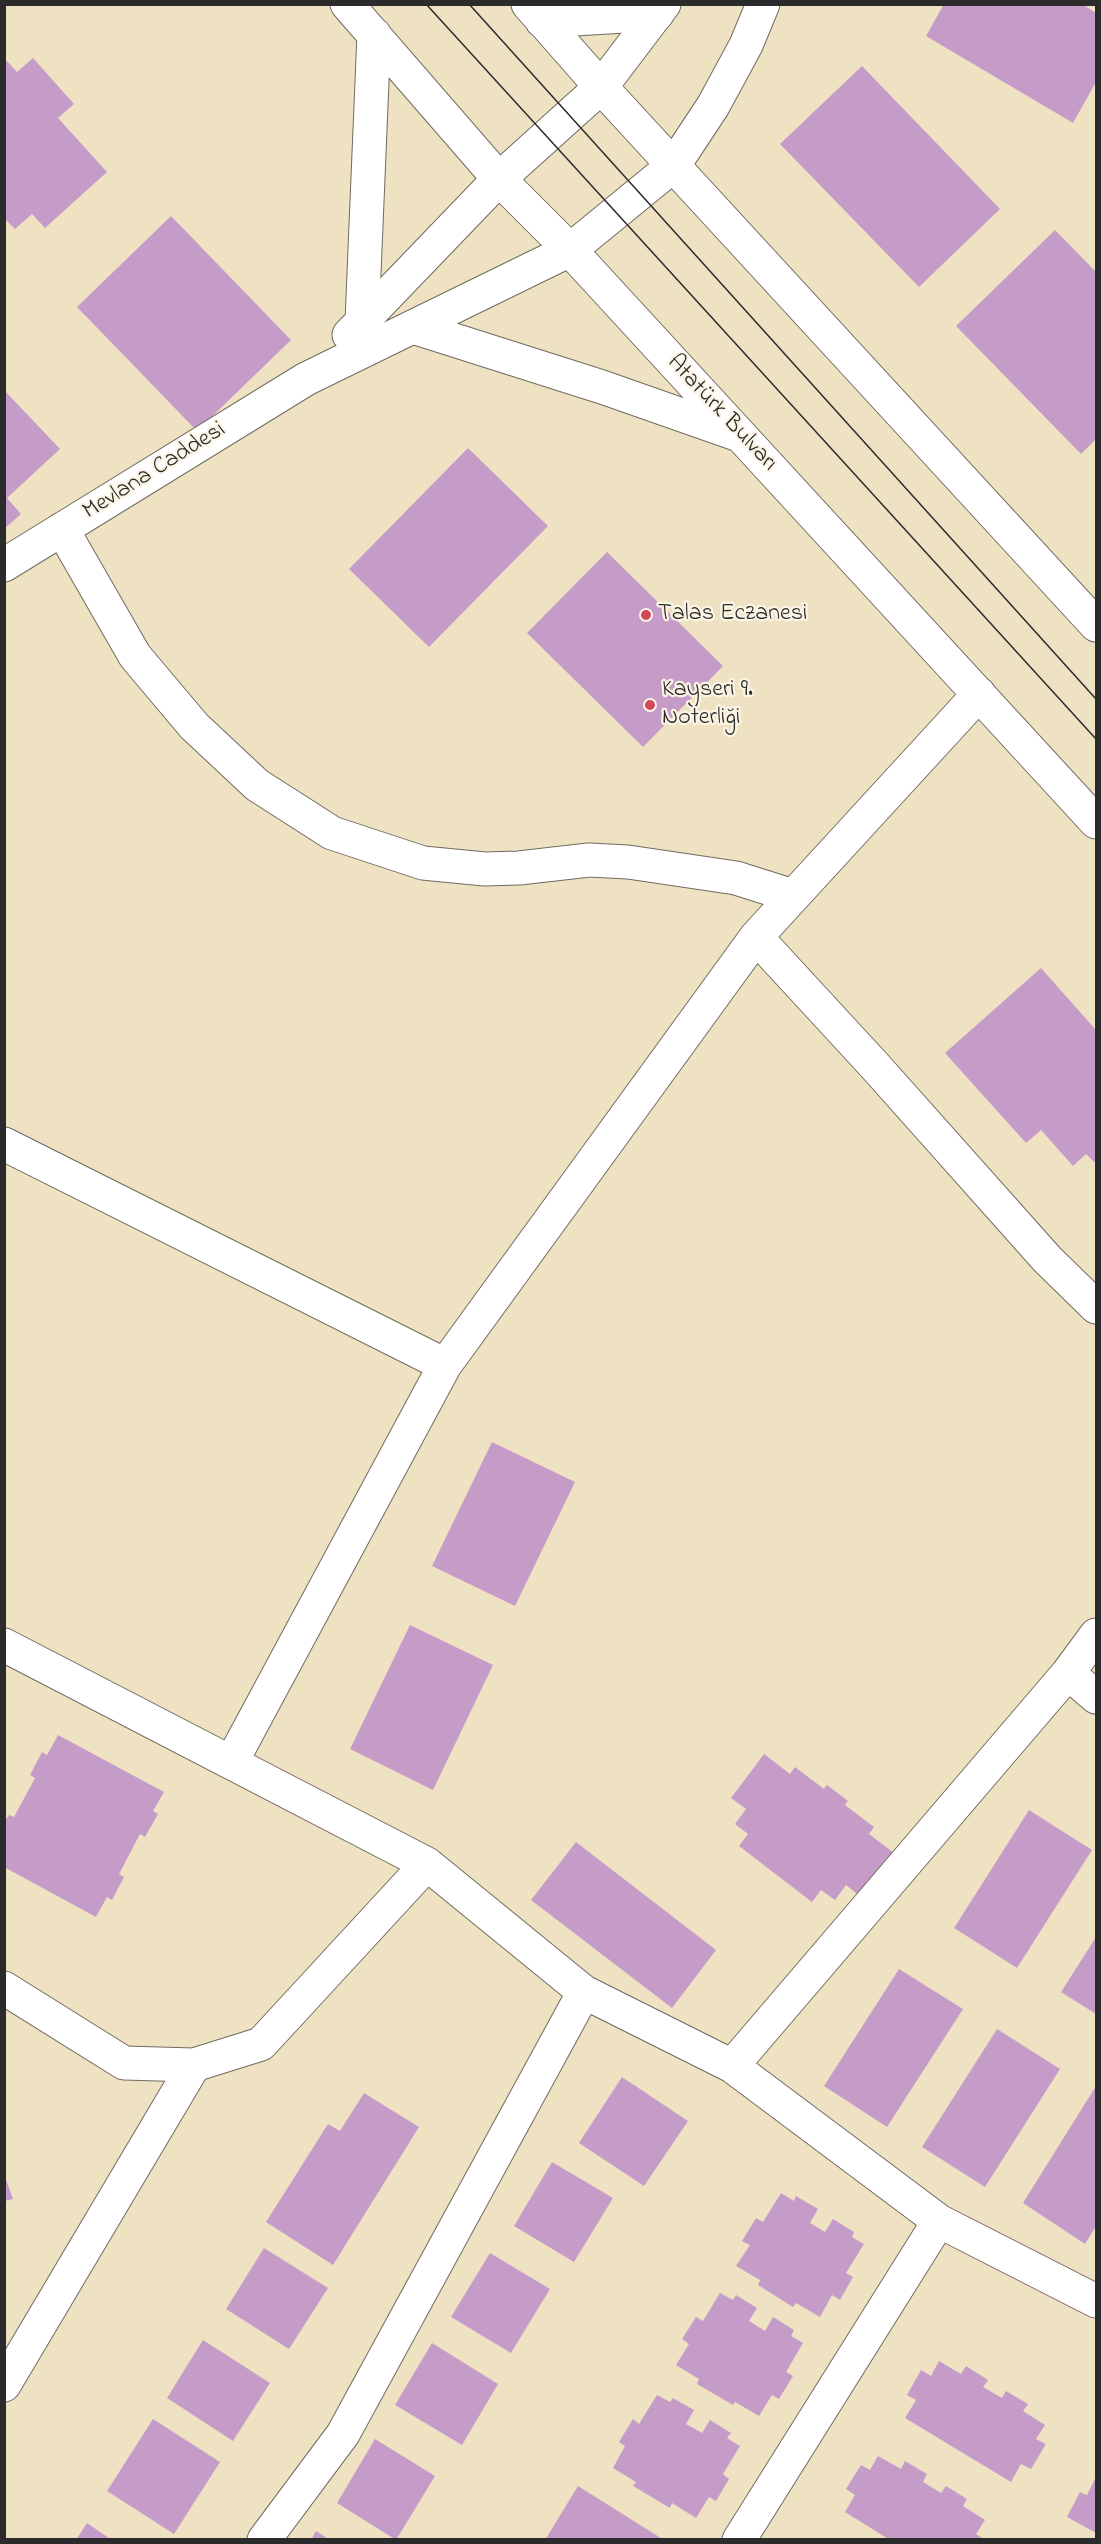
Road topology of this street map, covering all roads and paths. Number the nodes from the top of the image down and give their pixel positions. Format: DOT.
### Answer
graph roads {
  1 [pos="347,4"];
  2 [pos="763,4"];
  3 [pos="661,9"];
  4 [pos="535,13"];
  5 [pos="374,34"];
  6 [pos="601,87"];
  7 [pos="674,165"];
  8 [pos="499,179"];
  9 [pos="570,250"];
  10 [pos="362,321"];
  11 [pos="413,327"];
  12 [pos="306,379"];
  13 [pos="740,435"];
  14 [pos="62,529"];
  15 [pos="4,565"];
  16 [pos="1096,625"];
  17 [pos="979,694"];
  18 [pos="1096,822"];
  19 [pos="793,896"];
  20 [pos="756,936"];
  21 [pos="4,1144"];
  22 [pos="1096,1307"];
  23 [pos="445,1365"];
  24 [pos="1096,1635"];
  25 [pos="4,1645"];
  26 [pos="1068,1673"];
  27 [pos="1096,1697"];
  28 [pos="232,1761"];
  29 [pos="427,1864"];
  30 [pos="4,1988"];
  31 [pos="584,1992"];
  32 [pos="194,2065"];
  33 [pos="732,2066"];
  34 [pos="939,2221"];
  35 [pos="1096,2301"];
  36 [pos="4,2385"];
  37 [pos="264,2540"];
  38 [pos="740,2540"];
  1 -- 5 [label="street, Atatürk Bulvarı"];
  2 -- 7 [label="street, Mevlana Caddesi"];
  3 -- 4 [label="street"];
  3 -- 6 [label="street, Mevlana Caddesi"];
  4 -- 6 [label="street"];
  5 -- 8 [label="street, Atatürk Bulvarı"];
  5 -- 10 [label="street"];
  6 -- 7 [label="street"];
  6 -- 8 [label="street, Mevlana Caddesi"];
  7 -- 9 [label="street, Mevlana Caddesi"];
  7 -- 16 [label="street"];
  8 -- 9 [label="street, Atatürk Bulvarı"];
  8 -- 10 [label="street, Mevlana Caddesi"];
  9 -- 11 [label="street, Mevlana Caddesi"];
  9 -- 13 [label="street, Atatürk Bulvarı"];
  10 -- 12 [label="street, Mevlana Caddesi"];
  11 -- 12 [label="street, Mevlana Caddesi"];
  11 -- 13 [label="street"];
  12 -- 14 [label="street, Mevlana Caddesi"];
  13 -- 17 [label="street, Atatürk Bulvarı"];
  14 -- 15 [label="street, Mevlana Caddesi"];
  14 -- 19 [label="street"];
  17 -- 18 [label="street, Atatürk Bulvarı"];
  17 -- 19 [label="street"];
  19 -- 20 [label="street"];
  20 -- 22 [label="street"];
  20 -- 23 [label="street"];
  21 -- 23 [label="street"];
  23 -- 28 [label="street"];
  24 -- 26 [label="street"];
  25 -- 28 [label="street"];
  26 -- 27 [label="street"];
  26 -- 33 [label="street"];
  28 -- 29 [label="street"];
  29 -- 31 [label="street"];
  29 -- 32 [label="street"];
  30 -- 32 [label="street"];
  31 -- 33 [label="street"];
  31 -- 37 [label="street"];
  32 -- 36 [label="street"];
  33 -- 34 [label="street"];
  34 -- 35 [label="street"];
  34 -- 38 [label="street"];
}
